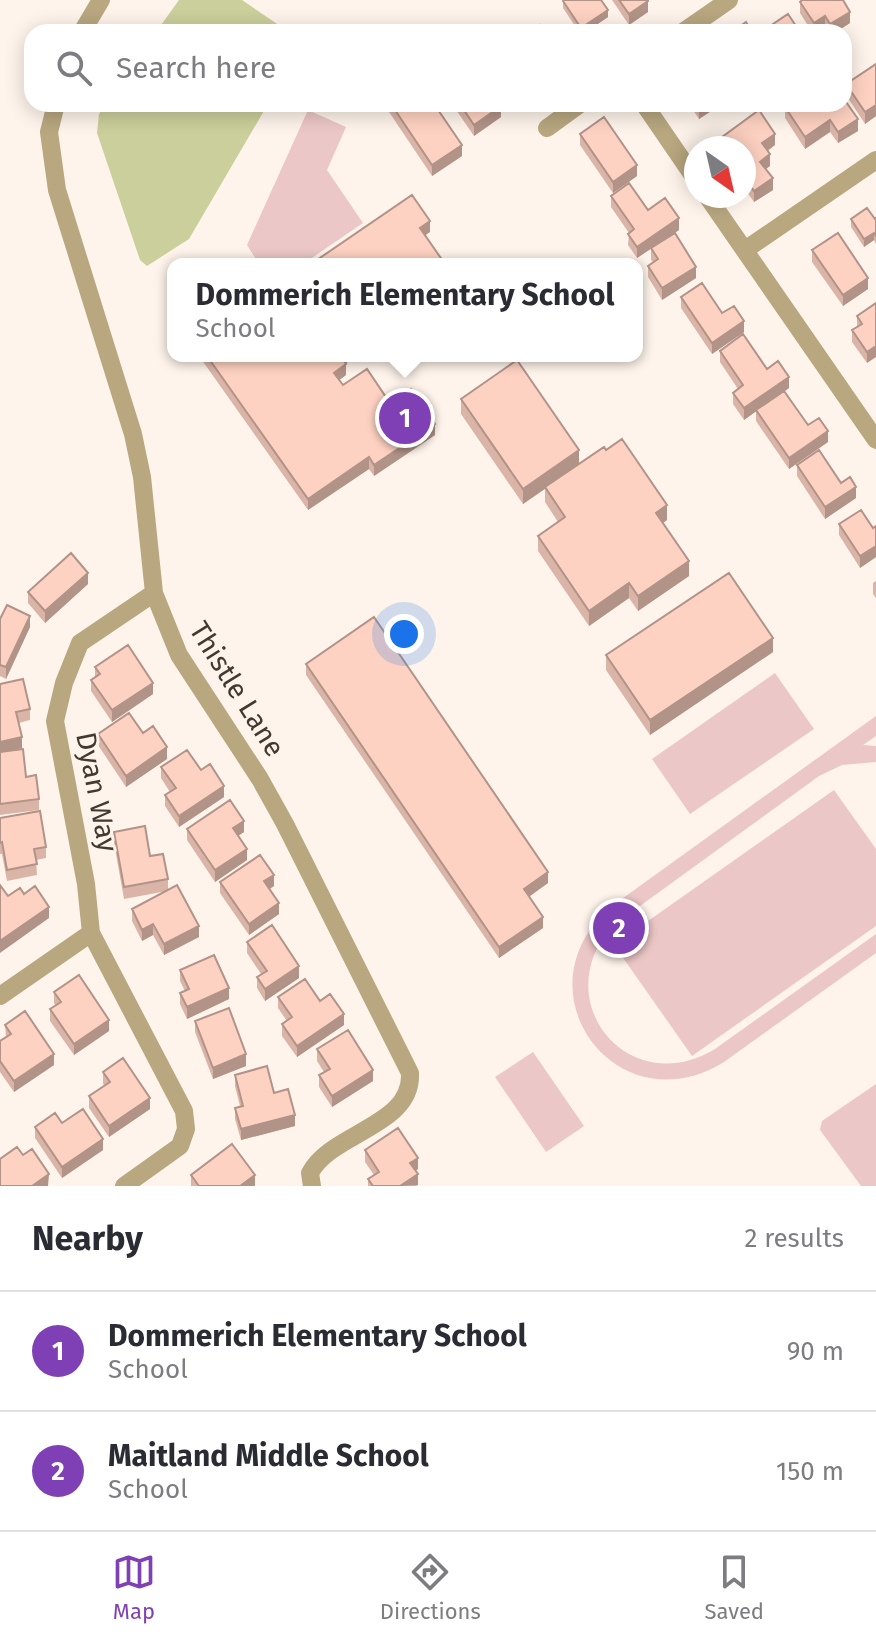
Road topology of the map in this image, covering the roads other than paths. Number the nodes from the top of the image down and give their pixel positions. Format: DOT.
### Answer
graph roads {
  1 [pos="101,0"];
  2 [pos="729,0"];
  3 [pos="87,24"];
  4 [pos="694,24"];
  5 [pos="54,112"];
  6 [pos="569,112"];
  7 [pos="649,112"];
  8 [pos="547,128"];
  9 [pos="876,160"];
  10 [pos="684,162"];
  11 [pos="715,208"];
  12 [pos="745,250"];
  13 [pos="874,432"];
  14 [pos="154,593"];
  15 [pos="91,933"];
  16 [pos="0,996"];
  17 [pos="124,1186"];
  18 [pos="312,1186"];
  1 -- 3 [label="street"];
  2 -- 4 [label="street"];
  5 -- 14 [label="street, Thistle Lane"];
  6 -- 8 [label="street"];
  7 -- 10 [label="street"];
  9 -- 12 [label="street"];
  11 -- 12 [label="street"];
  12 -- 13 [label="street"];
  14 -- 15 [label="street, Dyan Way"];
  14 -- 18 [label="street, Thistle Lane"];
  15 -- 16 [label="street"];
  15 -- 17 [label="street"];
}
